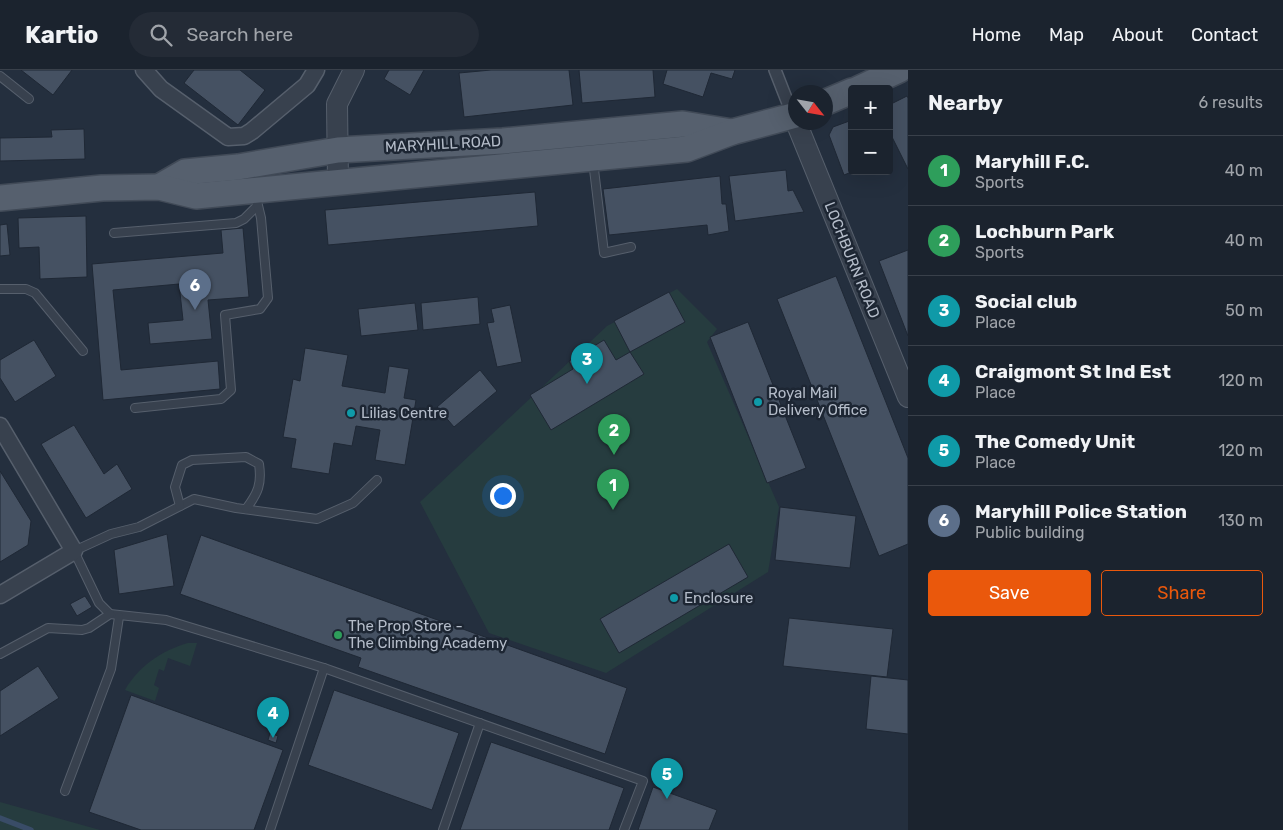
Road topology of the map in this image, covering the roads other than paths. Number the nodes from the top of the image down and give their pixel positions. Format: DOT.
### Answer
graph roads {
  1 [pos="144,70"];
  2 [pos="316,70"];
  3 [pos="354,70"];
  4 [pos="774,70"];
  5 [pos="899,70"];
  6 [pos="0,76"];
  7 [pos="867,85"];
  8 [pos="848,93"];
  9 [pos="29,99"];
  10 [pos="833,99"];
  11 [pos="788,102"];
  12 [pos="788,120"];
  13 [pos="800,130"];
  14 [pos="732,132"];
  15 [pos="338,150"];
  16 [pos="593,157"];
  17 [pos="338,182"];
  18 [pos="254,183"];
  19 [pos="0,198"];
  20 [pos="114,233"];
  21 [pos="631,247"];
  22 [pos="0,289"];
  23 [pos="83,351"];
  24 [pos="908,397"];
  25 [pos="135,408"];
  26 [pos="0,426"];
  27 [pos="377,480"];
  28 [pos="180,506"];
  29 [pos="246,509"];
  30 [pos="74,552"];
  31 [pos="0,596"];
  32 [pos="110,614"];
  33 [pos="119,617"];
  34 [pos="0,654"];
  35 [pos="324,668"];
  36 [pos="480,723"];
  37 [pos="64,791"];
  38 [pos="270,830"];
  39 [pos="443,830"];
  40 [pos="624,830"];
  1 -- 2 [label="street"];
  3 -- 15 [label="street"];
  4 -- 11 [label="street"];
  5 -- 7 [label="main road"];
  6 -- 9 [label="lane"];
  8 -- 10 [label="main road"];
  12 -- 14 [label="main road, MARYHILL ROAD"];
  13 -- 24 [label="street, LOCHBURN ROAD"];
  14 -- 15 [label="main road, MARYHILL ROAD"];
  14 -- 16 [label="main road, MARYHILL ROAD"];
  15 -- 17 [label="street"];
  15 -- 18 [label="main road, MARYHILL ROAD"];
  16 -- 17 [label="main road, MARYHILL ROAD"];
  16 -- 21 [label="lane"];
  17 -- 18 [label="main road, MARYHILL ROAD"];
  18 -- 19 [label="main road, MARYHILL ROAD"];
  18 -- 20 [label="lane"];
  18 -- 25 [label="lane"];
  22 -- 23 [label="lane"];
  26 -- 30 [label="street"];
  27 -- 29 [label="lane"];
  28 -- 29 [label="lane"];
  28 -- 29 [label="lane"];
  28 -- 30 [label="lane"];
  30 -- 31 [label="street"];
  30 -- 32 [label="lane"];
  32 -- 33 [label="lane"];
  32 -- 34 [label="lane"];
  33 -- 35 [label="lane"];
  33 -- 37 [label="lane"];
  35 -- 36 [label="lane"];
  35 -- 38 [label="lane"];
  36 -- 39 [label="lane"];
  36 -- 40 [label="lane"];
}
